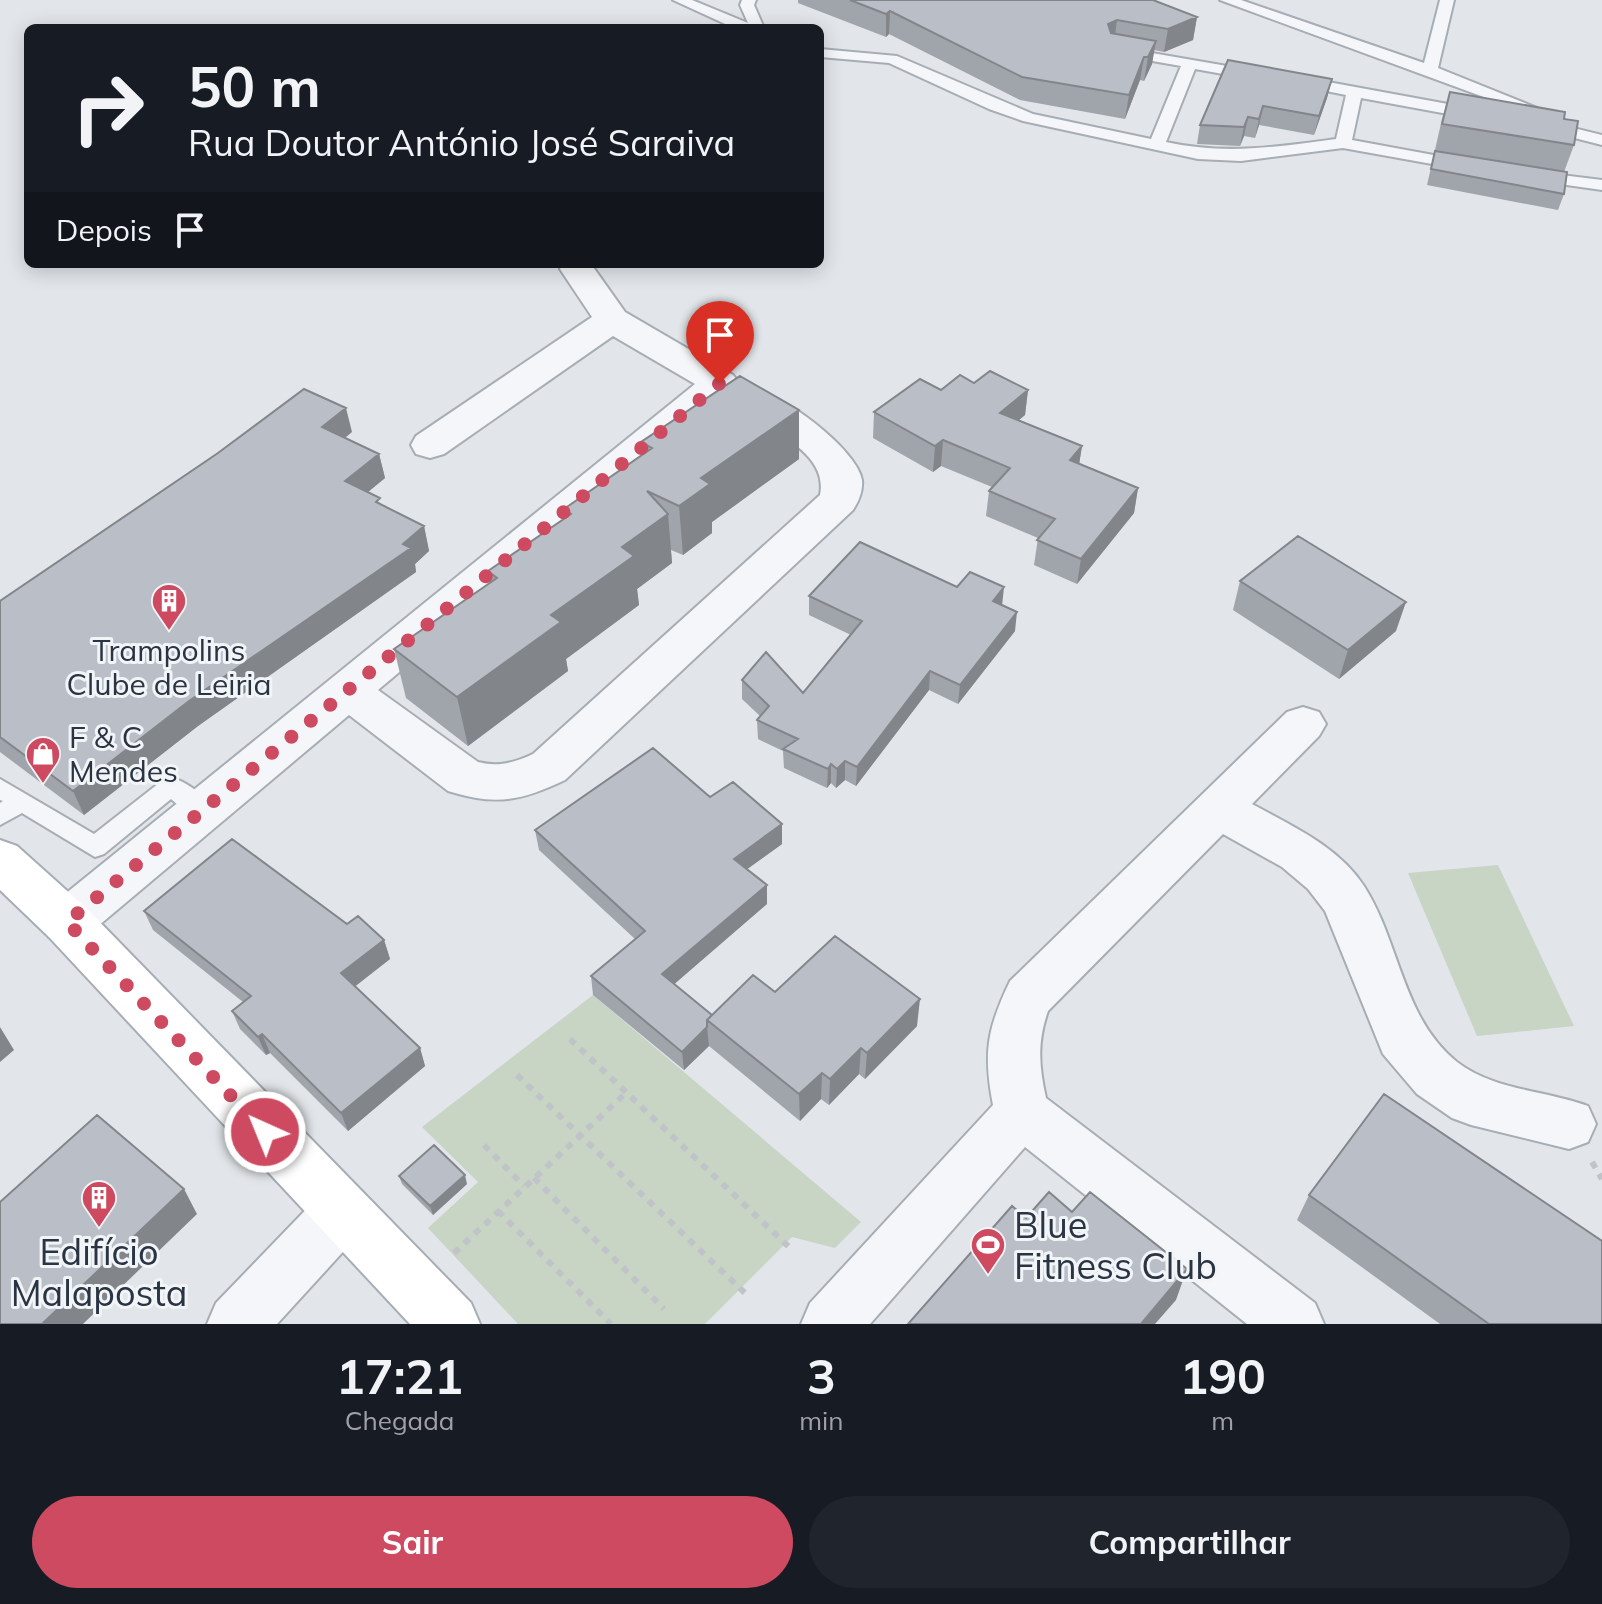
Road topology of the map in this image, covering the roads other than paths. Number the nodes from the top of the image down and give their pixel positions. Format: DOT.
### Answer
graph roads {
  1 [pos="680,0"];
  2 [pos="749,0"];
  3 [pos="1227,0"];
  4 [pos="1447,0"];
  5 [pos="737,24"];
  6 [pos="755,24"];
  7 [pos="1113,50"];
  8 [pos="824,53"];
  9 [pos="1190,63"];
  10 [pos="1430,70"];
  11 [pos="1354,92"];
  12 [pos="1492,117"];
  13 [pos="1522,123"];
  14 [pos="1568,131"];
  15 [pos="1602,140"];
  16 [pos="1343,143"];
  17 [pos="1157,145"];
  18 [pos="1481,168"];
  19 [pos="1527,176"];
  20 [pos="1602,185"];
  21 [pos="577,269"];
  22 [pos="612,320"];
  23 [pos="720,383"];
  24 [pos="430,445"];
  25 [pos="347,690"];
  26 [pos="1303,724"];
  27 [pos="0,788"];
  28 [pos="21,801"];
  29 [pos="1219,809"];
  30 [pos="202,810"];
  31 [pos="0,816"];
  32 [pos="0,860"];
  33 [pos="67,922"];
  34 [pos="1022,1112"];
  35 [pos="1569,1124"];
  36 [pos="342,1212"];
  37 [pos="237,1324"];
  38 [pos="450,1324"];
  39 [pos="831,1324"];
  40 [pos="1294,1324"];
  1 -- 5 [label="lane"];
  2 -- 6 [label="lane"];
  3 -- 10 [label="lane"];
  4 -- 10 [label="lane"];
  7 -- 9 [label="lane"];
  8 -- 17 [label="lane"];
  9 -- 11 [label="lane"];
  9 -- 17 [label="lane"];
  10 -- 14 [label="lane"];
  11 -- 12 [label="lane"];
  11 -- 16 [label="lane"];
  13 -- 14 [label="lane"];
  14 -- 15 [label="lane"];
  16 -- 17 [label="lane"];
  16 -- 18 [label="lane"];
  19 -- 20 [label="lane"];
  21 -- 22 [label="street"];
  22 -- 23 [label="street"];
  22 -- 24 [label="street"];
  23 -- 25 [label="street"];
  23 -- 25 [label="street"];
  25 -- 30 [label="street"];
  26 -- 29 [label="street"];
  27 -- 28 [label="lane"];
  28 -- 30 [label="lane"];
  28 -- 31 [label="lane"];
  29 -- 34 [label="street"];
  29 -- 35 [label="street"];
  30 -- 33 [label="street"];
  32 -- 33 [label="street"];
  33 -- 36 [label="street"];
  34 -- 39 [label="street"];
  34 -- 40 [label="street"];
  36 -- 37 [label="street"];
  36 -- 38 [label="street"];
}
